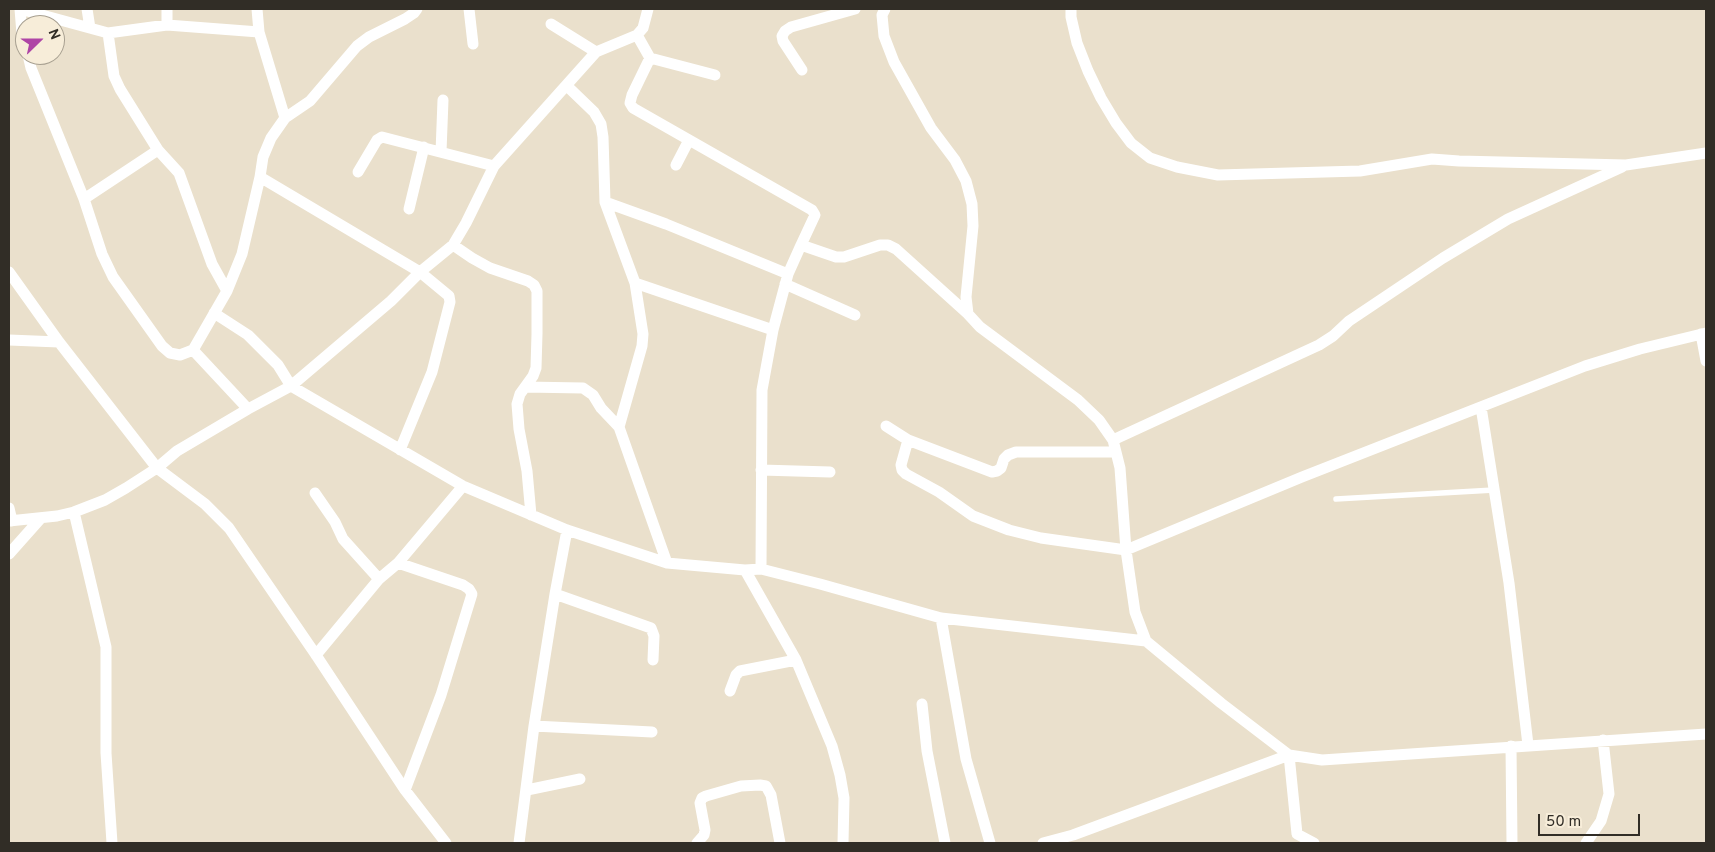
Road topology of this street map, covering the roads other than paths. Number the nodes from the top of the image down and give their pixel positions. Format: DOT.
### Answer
graph roads {
  1 [pos="20,9"];
  2 [pos="87,9"];
  3 [pos="166,9"];
  4 [pos="257,9"];
  5 [pos="417,9"];
  6 [pos="469,9"];
  7 [pos="648,9"];
  8 [pos="855,9"];
  9 [pos="885,9"];
  10 [pos="1070,9"];
  11 [pos="551,24"];
  12 [pos="167,25"];
  13 [pos="90,28"];
  14 [pos="259,32"];
  15 [pos="108,33"];
  16 [pos="637,35"];
  17 [pos="473,44"];
  18 [pos="596,52"];
  19 [pos="650,58"];
  20 [pos="30,65"];
  21 [pos="802,70"];
  22 [pos="715,75"];
  23 [pos="567,86"];
  24 [pos="443,100"];
  25 [pos="285,118"];
  26 [pos="689,140"];
  27 [pos="424,147"];
  28 [pos="158,150"];
  29 [pos="441,152"];
  30 [pos="1706,153"];
  31 [pos="1626,165"];
  32 [pos="494,166"];
  33 [pos="676,166"];
  34 [pos="358,172"];
  35 [pos="260,177"];
  36 [pos="84,199"];
  37 [pos="605,202"];
  38 [pos="409,209"];
  39 [pos="453,245"];
  40 [pos="801,245"];
  41 [pos="9,272"];
  42 [pos="420,272"];
  43 [pos="786,279"];
  44 [pos="635,283"];
  45 [pos="227,291"];
  46 [pos="214,313"];
  47 [pos="968,314"];
  48 [pos="855,315"];
  49 [pos="773,330"];
  50 [pos="1704,333"];
  51 [pos="9,340"];
  52 [pos="59,342"];
  53 [pos="193,350"];
  54 [pos="1706,361"];
  55 [pos="292,386"];
  56 [pos="525,387"];
  57 [pos="1481,407"];
  58 [pos="248,409"];
  59 [pos="886,426"];
  60 [pos="619,427"];
  61 [pos="908,440"];
  62 [pos="1113,440"];
  63 [pos="400,450"];
  64 [pos="1116,452"];
  65 [pos="157,468"];
  66 [pos="761,470"];
  67 [pos="830,472"];
  68 [pos="463,486"];
  69 [pos="1494,490"];
  70 [pos="315,493"];
  71 [pos="1336,499"];
  72 [pos="9,508"];
  73 [pos="74,512"];
  74 [pos="531,515"];
  75 [pos="41,518"];
  76 [pos="10,521"];
  77 [pos="567,530"];
  78 [pos="1126,550"];
  79 [pos="9,554"];
  80 [pos="398,563"];
  81 [pos="667,563"];
  82 [pos="761,569"];
  83 [pos="745,570"];
  84 [pos="379,579"];
  85 [pos="555,594"];
  86 [pos="940,618"];
  87 [pos="1146,642"];
  88 [pos="316,655"];
  89 [pos="653,660"];
  90 [pos="796,660"];
  91 [pos="730,691"];
  92 [pos="922,704"];
  93 [pos="534,726"];
  94 [pos="652,732"];
  95 [pos="1706,734"];
  96 [pos="1603,740"];
  97 [pos="1528,745"];
  98 [pos="1511,746"];
  99 [pos="1289,755"];
  100 [pos="580,779"];
  101 [pos="405,790"];
  102 [pos="527,790"];
  103 [pos="1293,839"];
  104 [pos="112,843"];
  105 [pos="446,843"];
  106 [pos="519,843"];
  107 [pos="697,843"];
  108 [pos="780,843"];
  109 [pos="844,843"];
  110 [pos="945,843"];
  111 [pos="990,843"];
  112 [pos="1043,843"];
  113 [pos="1314,843"];
  114 [pos="1512,843"];
  115 [pos="1586,843"];
  1 -- 13 [label="street"];
  2 -- 13 [label="street"];
  3 -- 12 [label="street"];
  4 -- 14 [label="street"];
  5 -- 25 [label="street"];
  6 -- 17 [label="street"];
  7 -- 16 [label="street"];
  8 -- 21 [label="street"];
  9 -- 47 [label="street"];
  10 -- 31 [label="street"];
  11 -- 18 [label="street"];
  12 -- 14 [label="street"];
  12 -- 15 [label="street"];
  13 -- 15 [label="street"];
  14 -- 25 [label="street"];
  15 -- 28 [label="street"];
  16 -- 18 [label="street"];
  16 -- 19 [label="street"];
  18 -- 23 [label="street"];
  19 -- 22 [label="street"];
  19 -- 26 [label="street"];
  20 -- 36 [label="street"];
  23 -- 32 [label="street"];
  23 -- 37 [label="street"];
  24 -- 29 [label="street"];
  25 -- 35 [label="street"];
  26 -- 33 [label="street"];
  26 -- 40 [label="street"];
  27 -- 29 [label="street"];
  27 -- 34 [label="street"];
  27 -- 38 [label="street"];
  28 -- 36 [label="street"];
  28 -- 45 [label="street"];
  29 -- 32 [label="street"];
  30 -- 31 [label="street"];
  31 -- 62 [label="street"];
  32 -- 39 [label="street"];
  35 -- 42 [label="street"];
  35 -- 45 [label="street"];
  36 -- 53 [label="street"];
  37 -- 43 [label="street"];
  37 -- 44 [label="street"];
  39 -- 42 [label="street"];
  39 -- 56 [label="street"];
  40 -- 43 [label="street"];
  40 -- 47 [label="street"];
  41 -- 52 [label="street"];
  42 -- 55 [label="street"];
  42 -- 63 [label="street"];
  43 -- 48 [label="street"];
  43 -- 49 [label="street"];
  44 -- 49 [label="street"];
  44 -- 60 [label="street"];
  45 -- 46 [label="street"];
  46 -- 53 [label="street"];
  46 -- 55 [label="street"];
  47 -- 62 [label="street"];
  49 -- 66 [label="street"];
  50 -- 54 [label="street"];
  50 -- 57 [label="street"];
  51 -- 52 [label="street"];
  52 -- 65 [label="street"];
  53 -- 58 [label="street"];
  55 -- 58 [label="street"];
  55 -- 63 [label="street"];
  56 -- 60 [label="street"];
  56 -- 74 [label="street"];
  57 -- 69 [label="street"];
  57 -- 78 [label="street"];
  58 -- 65 [label="street"];
  59 -- 61 [label="street"];
  60 -- 81 [label="street"];
  61 -- 64 [label="street"];
  61 -- 78 [label="street"];
  62 -- 64 [label="street"];
  63 -- 68 [label="street"];
  64 -- 78 [label="street"];
  65 -- 73 [label="street"];
  65 -- 88 [label="street"];
  66 -- 67 [label="street"];
  66 -- 82 [label="street"];
  68 -- 74 [label="street"];
  68 -- 80 [label="street"];
  69 -- 71 [label="lane"];
  69 -- 97 [label="street"];
  70 -- 84 [label="street"];
  72 -- 76 [label="street"];
  73 -- 75 [label="street"];
  73 -- 104 [label="street"];
  74 -- 77 [label="street"];
  75 -- 76 [label="street"];
  75 -- 79 [label="street"];
  77 -- 81 [label="street"];
  77 -- 85 [label="street"];
  78 -- 87 [label="street"];
  80 -- 84 [label="street"];
  80 -- 101 [label="street"];
  81 -- 83 [label="street"];
  82 -- 83 [label="street"];
  82 -- 86 [label="street"];
  83 -- 90 [label="street"];
  84 -- 88 [label="street"];
  85 -- 89 [label="street"];
  85 -- 93 [label="street"];
  86 -- 87 [label="street"];
  86 -- 111 [label="street"];
  87 -- 99 [label="street"];
  88 -- 101 [label="street"];
  90 -- 91 [label="street"];
  90 -- 109 [label="street"];
  92 -- 110 [label="street"];
  93 -- 94 [label="street"];
  93 -- 102 [label="street"];
  95 -- 96 [label="street"];
  96 -- 97 [label="street"];
  96 -- 115 [label="street"];
  97 -- 98 [label="street"];
  98 -- 99 [label="street"];
  98 -- 114 [label="street"];
  99 -- 103 [label="street"];
  99 -- 112 [label="street"];
  100 -- 102 [label="street"];
  101 -- 105 [label="street"];
  102 -- 106 [label="street"];
  103 -- 113 [label="street"];
  107 -- 108 [label="street"];
}
